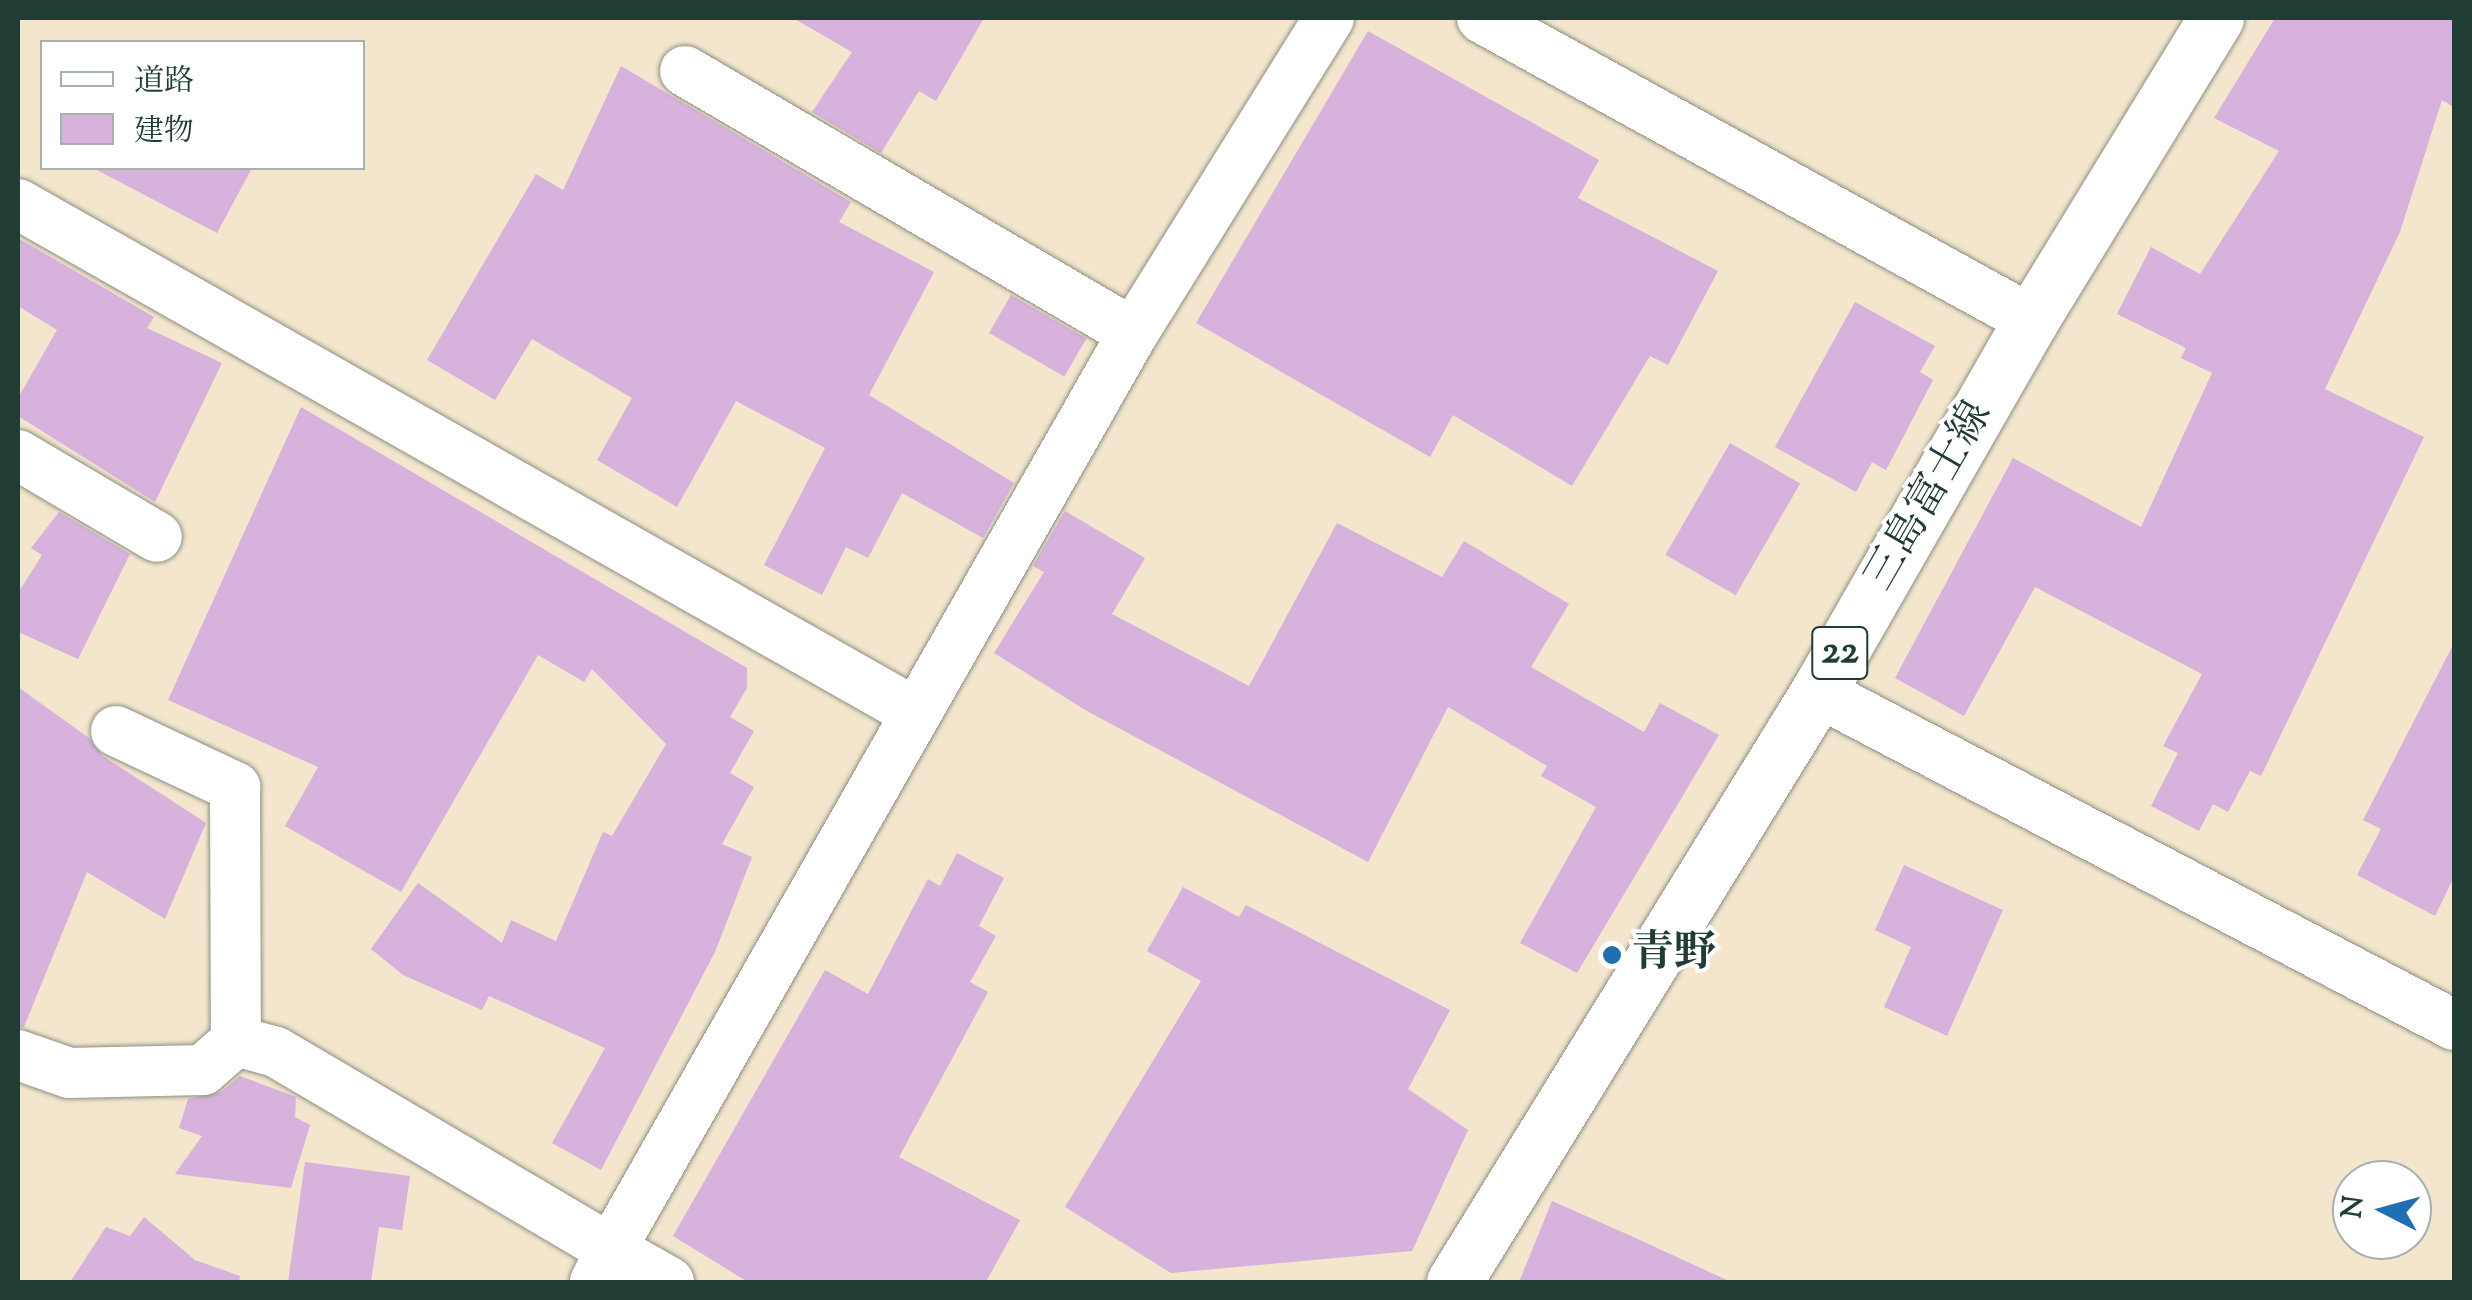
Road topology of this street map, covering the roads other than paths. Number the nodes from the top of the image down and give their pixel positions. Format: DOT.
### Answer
graph roads {
  1 [pos="1328,18"];
  2 [pos="1482,18"];
  3 [pos="2216,18"];
  4 [pos="686,71"];
  5 [pos="18,204"];
  6 [pos="2031,320"];
  7 [pos="1133,333"];
  8 [pos="18,455"];
  9 [pos="157,536"];
  10 [pos="1818,692"];
  11 [pos="916,713"];
  12 [pos="116,730"];
  13 [pos="2454,1026"];
  14 [pos="236,1041"];
  15 [pos="18,1055"];
  16 [pos="603,1266"];
  17 [pos="669,1282"];
  18 [pos="1454,1282"];
  1 -- 7 [label="street"];
  2 -- 6 [label="street"];
  3 -- 6 [label="main road, 三島富士線 / 22"];
  4 -- 7 [label="street"];
  5 -- 11 [label="street"];
  6 -- 10 [label="main road, 三島富士線 / 22"];
  7 -- 11 [label="street"];
  8 -- 9 [label="street"];
  10 -- 13 [label="street"];
  10 -- 18 [label="main road, 三島富士線 / 22"];
  11 -- 16 [label="street"];
  12 -- 14 [label="street"];
  14 -- 15 [label="street"];
  14 -- 16 [label="street"];
  16 -- 17 [label="street"];
}
